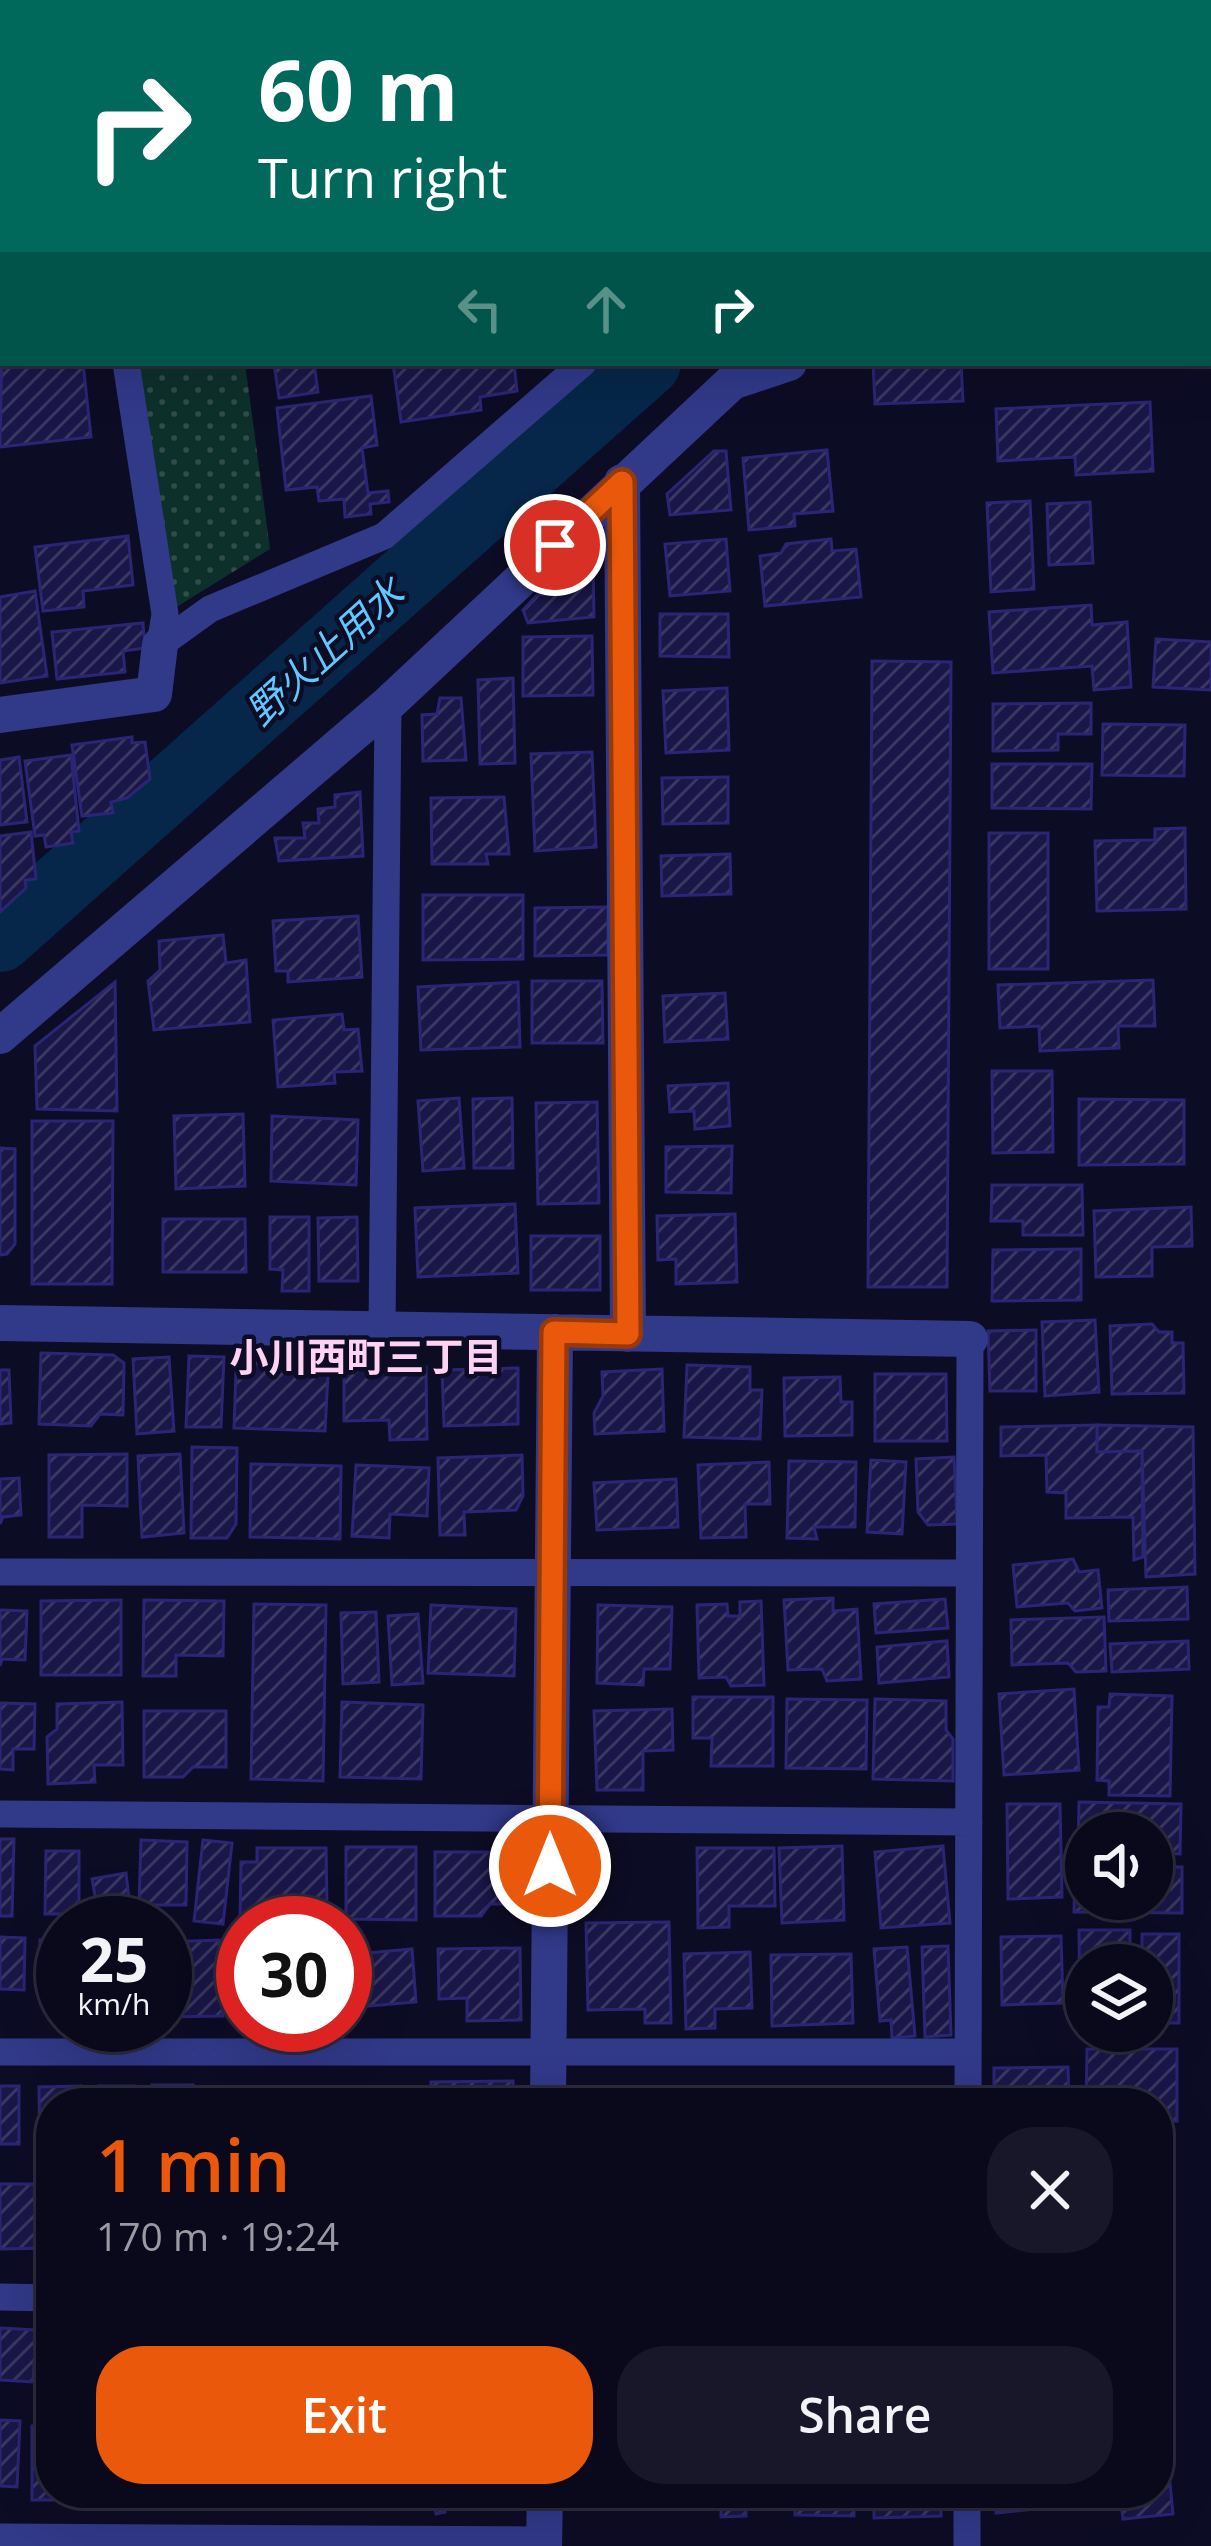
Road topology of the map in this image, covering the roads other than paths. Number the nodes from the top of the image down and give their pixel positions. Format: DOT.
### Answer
graph roads {
  1 [pos="126,366"];
  2 [pos="580,366"];
  3 [pos="780,366"];
  4 [pos="622,482"];
  5 [pos="160,645"];
  6 [pos="388,704"];
  7 [pos="0,715"];
  8 [pos="0,1036"];
  9 [pos="0,1323"];
  10 [pos="382,1329"];
  11 [pos="554,1332"];
  12 [pos="628,1334"];
  13 [pos="970,1340"];
  14 [pos="0,1572"];
  15 [pos="552,1573"];
  16 [pos="969,1574"];
  17 [pos="0,1814"];
  18 [pos="550,1819"];
  19 [pos="969,1822"];
  20 [pos="0,2052"];
  21 [pos="548,2052"];
  22 [pos="968,2052"];
  23 [pos="548,2088"];
  24 [pos="968,2088"];
  25 [pos="0,2297"];
  26 [pos="36,2298"];
  27 [pos="544,2508"];
  28 [pos="967,2508"];
  29 [pos="0,2537"];
  30 [pos="544,2543"];
  31 [pos="967,2546"];
  1 -- 5 [label="lane"];
  2 -- 5 [label="lane"];
  3 -- 4 [label="street"];
  4 -- 6 [label="street"];
  4 -- 12 [label="street"];
  5 -- 7 [label="street"];
  6 -- 8 [label="street"];
  6 -- 10 [label="lane"];
  9 -- 10 [label="street"];
  10 -- 11 [label="street"];
  11 -- 12 [label="street"];
  11 -- 15 [label="street"];
  12 -- 13 [label="street"];
  13 -- 16 [label="lane"];
  14 -- 15 [label="lane"];
  15 -- 16 [label="lane"];
  15 -- 18 [label="street"];
  16 -- 19 [label="lane"];
  17 -- 18 [label="lane"];
  18 -- 19 [label="lane"];
  18 -- 21 [label="street"];
  19 -- 22 [label="lane"];
  20 -- 21 [label="lane"];
  21 -- 22 [label="lane"];
  21 -- 23 [label="street"];
  22 -- 24 [label="lane"];
  25 -- 26 [label="lane"];
  27 -- 30 [label="street"];
  28 -- 31 [label="lane"];
  29 -- 30 [label="lane"];
}
